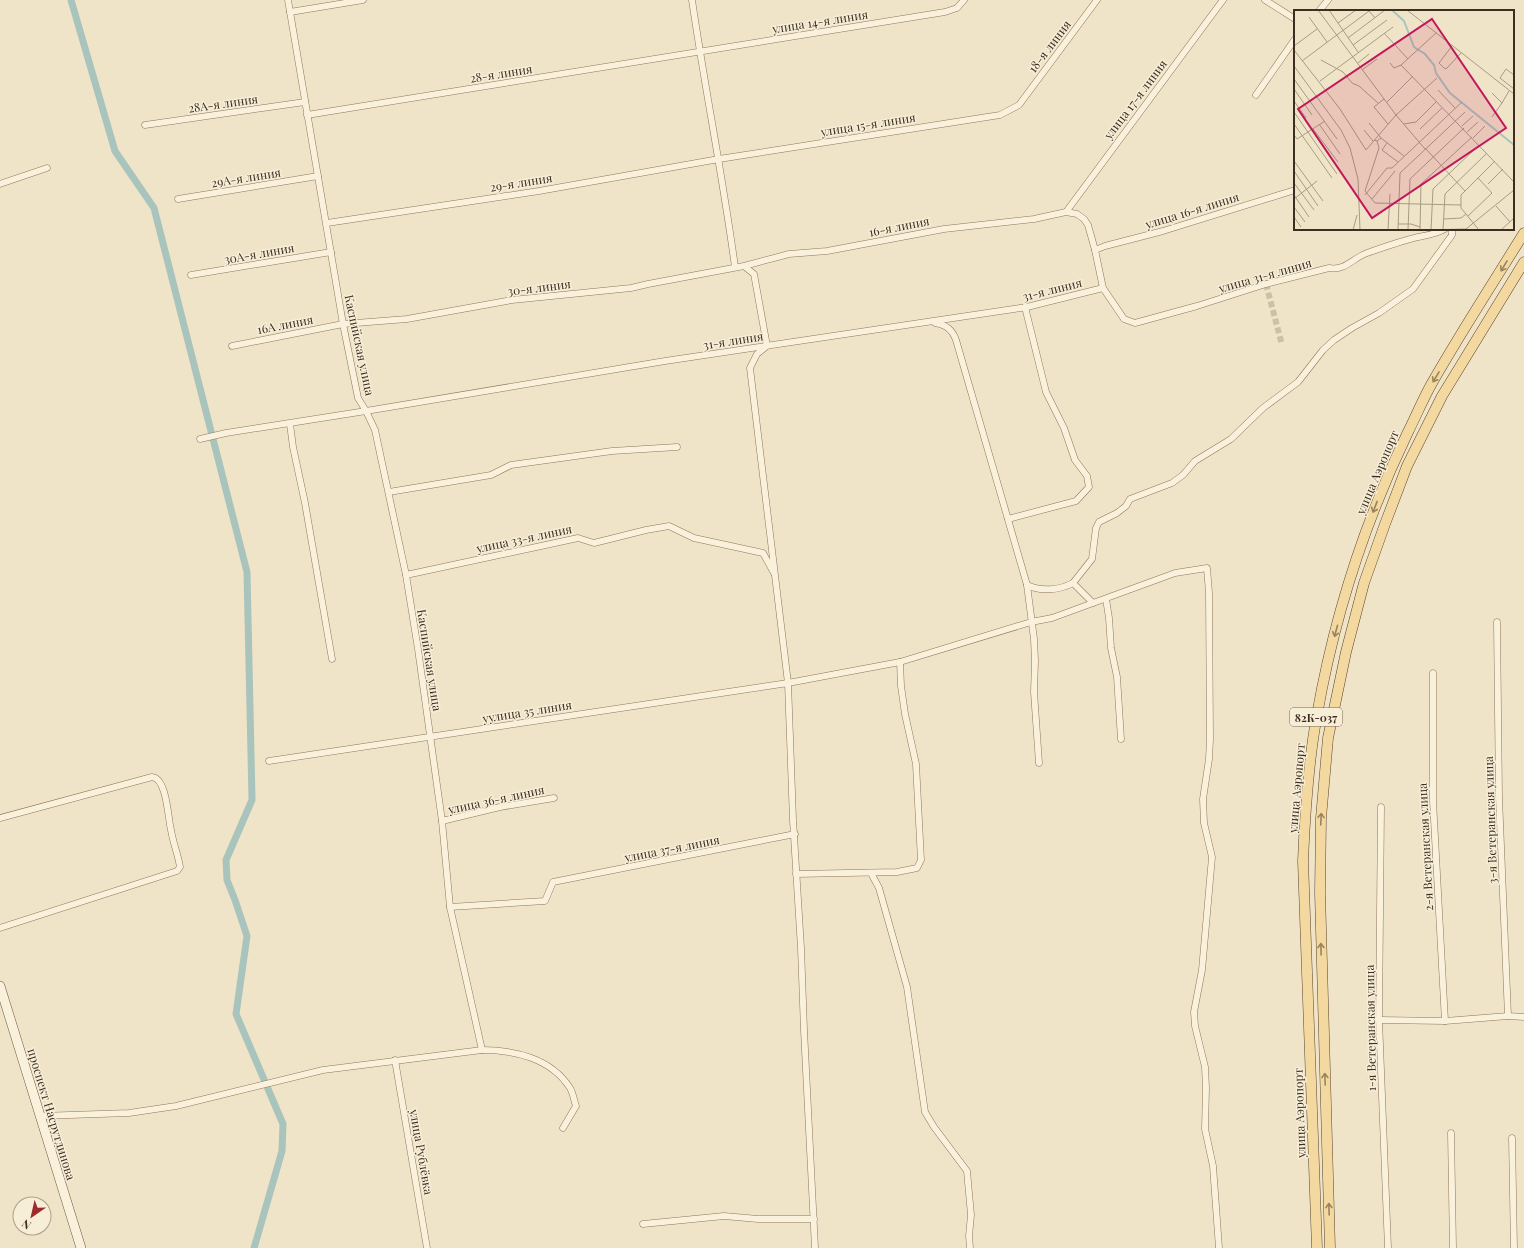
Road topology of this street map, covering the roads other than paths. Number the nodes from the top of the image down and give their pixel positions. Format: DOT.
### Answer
graph roads {
  1 [pos="288,0"];
  2 [pos="363,0"];
  3 [pos="692,0"];
  4 [pos="964,0"];
  5 [pos="1097,0"];
  6 [pos="1223,0"];
  7 [pos="1265,0"];
  8 [pos="1328,0"];
  9 [pos="1320,10"];
  10 [pos="290,12"];
  11 [pos="1294,18"];
  12 [pos="1294,40"];
  13 [pos="700,52"];
  14 [pos="1256,95"];
  15 [pos="305,102"];
  16 [pos="1019,105"];
  17 [pos="307,115"];
  18 [pos="145,125"];
  19 [pos="719,159"];
  20 [pos="48,168"];
  21 [pos="318,176"];
  22 [pos="0,184"];
  23 [pos="1294,190"];
  24 [pos="178,199"];
  25 [pos="1066,212"];
  26 [pos="327,223"];
  27 [pos="1443,230"];
  28 [pos="1452,230"];
  29 [pos="1524,232"];
  30 [pos="1095,250"];
  31 [pos="331,252"];
  32 [pos="1524,262"];
  33 [pos="739,267"];
  34 [pos="191,275"];
  35 [pos="1103,288"];
  36 [pos="1025,307"];
  37 [pos="927,322"];
  38 [pos="343,324"];
  39 [pos="232,346"];
  40 [pos="767,346"];
  41 [pos="366,411"];
  42 [pos="290,424"];
  43 [pos="200,439"];
  44 [pos="677,447"];
  45 [pos="389,492"];
  46 [pos="1008,519"];
  47 [pos="406,575"];
  48 [pos="776,578"];
  49 [pos="1074,583"];
  50 [pos="1027,585"];
  51 [pos="1106,599"];
  52 [pos="1093,603"];
  53 [pos="1031,622"];
  54 [pos="1498,622"];
  55 [pos="332,659"];
  56 [pos="900,662"];
  57 [pos="1433,673"];
  58 [pos="788,683"];
  59 [pos="431,737"];
  60 [pos="1121,739"];
  61 [pos="268,761"];
  62 [pos="1040,764"];
  63 [pos="554,798"];
  64 [pos="1381,807"];
  65 [pos="0,818"];
  66 [pos="442,821"];
  67 [pos="795,834"];
  68 [pos="871,873"];
  69 [pos="796,874"];
  70 [pos="450,907"];
  71 [pos="0,928"];
  72 [pos="0,986"];
  73 [pos="1508,1016"];
  74 [pos="1524,1017"];
  75 [pos="1379,1020"];
  76 [pos="1445,1021"];
  77 [pos="482,1050"];
  78 [pos="395,1060"];
  79 [pos="40,1116"];
  80 [pos="564,1128"];
  81 [pos="1452,1133"];
  82 [pos="1512,1138"];
  83 [pos="814,1219"];
  84 [pos="643,1224"];
  85 [pos="82,1248"];
  86 [pos="427,1248"];
  87 [pos="815,1248"];
  88 [pos="970,1248"];
  89 [pos="1219,1248"];
  90 [pos="1317,1248"];
  91 [pos="1330,1248"];
  92 [pos="1388,1248"];
  93 [pos="1452,1248"];
  94 [pos="1514,1248"];
  1 -- 10 [label="street, Каспийская улица"];
  2 -- 10 [label="street"];
  3 -- 13 [label="street"];
  4 -- 13 [label="street, улица 14-я линия"];
  5 -- 16 [label="street, 18-я линия"];
  6 -- 25 [label="street, улица 17-я линия"];
  7 -- 11 [label="street"];
  8 -- 9 [label="street"];
  10 -- 15 [label="street, Каспийская улица"];
  12 -- 14 [label="street"];
  13 -- 17 [label="street, 28-я линия"];
  13 -- 19 [label="street"];
  15 -- 17 [label="street, Каспийская улица"];
  15 -- 18 [label="street, 28А-я линия"];
  16 -- 19 [label="street, улица 15-я линия"];
  17 -- 21 [label="street, Каспийская улица"];
  19 -- 26 [label="street, 29-я линия"];
  19 -- 33 [label="street"];
  20 -- 22 [label="street"];
  21 -- 24 [label="street, 29А-я линия"];
  21 -- 26 [label="street, Каспийская улица"];
  23 -- 30 [label="street, улица 16-я линия"];
  25 -- 30 [label="street"];
  25 -- 33 [label="street, 16-я линия"];
  26 -- 31 [label="street, Каспийская улица"];
  27 -- 35 [label="street, улица 31-я линия"];
  28 -- 49 [label="street"];
  29 -- 90 [label="main road, улица Аэропорт / 82К-037, one-way"];
  30 -- 35 [label="street"];
  31 -- 34 [label="street, 30А-я линия"];
  31 -- 38 [label="street, Каспийская улица"];
  91 -- 32 [label="main road, one-way"];
  33 -- 38 [label="street, 30-я линия"];
  33 -- 40 [label="street"];
  35 -- 36 [label="street, 31-я линия"];
  36 -- 37 [label="street, 31-я линия"];
  36 -- 46 [label="street"];
  37 -- 40 [label="street, 31-я линия"];
  37 -- 46 [label="street"];
  38 -- 39 [label="street, 16А линия"];
  38 -- 41 [label="street, Каспийская улица"];
  40 -- 41 [label="street, 31-я линия"];
  40 -- 48 [label="street"];
  41 -- 42 [label="street, 31-я линия"];
  41 -- 45 [label="street, Каспийская улица"];
  42 -- 43 [label="street, 31-я линия"];
  42 -- 55 [label="street"];
  44 -- 45 [label="street"];
  45 -- 47 [label="street, Каспийская улица"];
  46 -- 50 [label="street"];
  47 -- 48 [label="street, улица 33-я линия"];
  47 -- 59 [label="street, Каспийская улица"];
  48 -- 58 [label="street"];
  49 -- 50 [label="street"];
  49 -- 52 [label="street"];
  50 -- 53 [label="street"];
  51 -- 52 [label="street, уулица 35 линия"];
  51 -- 60 [label="street"];
  51 -- 89 [label="street, уулица 35 линия"];
  52 -- 53 [label="street, уулица 35 линия"];
  53 -- 56 [label="street, уулица 35 линия"];
  53 -- 62 [label="street"];
  54 -- 73 [label="street, 3-я Ветеранская улица"];
  56 -- 58 [label="street, уулица 35 линия"];
  56 -- 68 [label="street"];
  57 -- 76 [label="street, 2-я Ветеранская улица"];
  58 -- 59 [label="street, уулица 35 линия"];
  58 -- 67 [label="street"];
  59 -- 61 [label="street, уулица 35 линия"];
  59 -- 66 [label="street, Каспийская улица"];
  63 -- 66 [label="street, улица 36-я линия"];
  64 -- 75 [label="street, 1-я Ветеранская улица"];
  65 -- 71 [label="street"];
  66 -- 70 [label="street, Каспийская улица"];
  67 -- 69 [label="street"];
  67 -- 70 [label="street, улица 37-я линия"];
  68 -- 69 [label="street"];
  68 -- 88 [label="street"];
  69 -- 83 [label="street"];
  70 -- 77 [label="street, Каспийская улица"];
  72 -- 79 [label="main road, проспект Насрутдинова"];
  73 -- 74 [label="street"];
  73 -- 76 [label="street"];
  75 -- 76 [label="street"];
  75 -- 92 [label="street, 1-я Ветеранская улица"];
  77 -- 78 [label="street"];
  77 -- 80 [label="street"];
  78 -- 79 [label="street"];
  78 -- 86 [label="street, улица Рублёвка"];
  79 -- 85 [label="main road, проспект Насрутдинова"];
  81 -- 93 [label="street"];
  82 -- 94 [label="street"];
  83 -- 84 [label="street"];
  83 -- 87 [label="street"];
}
